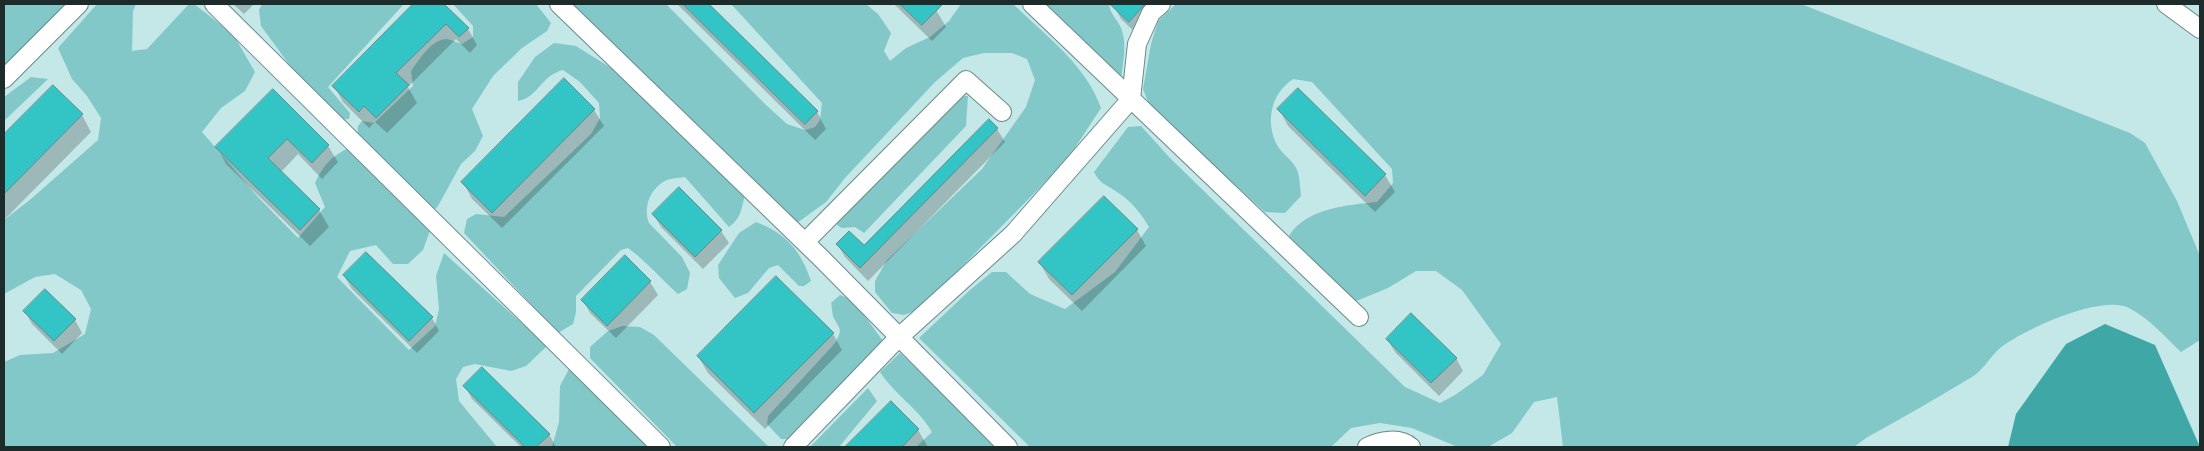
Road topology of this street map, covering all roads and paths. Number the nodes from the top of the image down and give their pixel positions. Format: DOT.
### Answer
graph roads {
  1 [pos="79,4"];
  2 [pos="214,4"];
  3 [pos="559,4"];
  4 [pos="1032,4"];
  5 [pos="1160,4"];
  6 [pos="2166,4"];
  7 [pos="2200,29"];
  8 [pos="4,79"];
  9 [pos="1131,99"];
  10 [pos="1002,112"];
  11 [pos="805,242"];
  12 [pos="1359,317"];
  13 [pos="898,338"];
  14 [pos="661,447"];
  15 [pos="794,447"];
  16 [pos="1008,447"];
  17 [pos="1368,447"];
  18 [pos="1411,447"];
  1 -- 8 [label="lane"];
  2 -- 14 [label="lane"];
  3 -- 11 [label="lane"];
  4 -- 9 [label="lane"];
  5 -- 9 [label="lane"];
  6 -- 7 [label="lane"];
  9 -- 12 [label="lane"];
  9 -- 13 [label="lane"];
  10 -- 11 [label="lane"];
  11 -- 13 [label="lane"];
  13 -- 15 [label="lane"];
  13 -- 16 [label="lane"];
  17 -- 18 [label="lane"];
}
